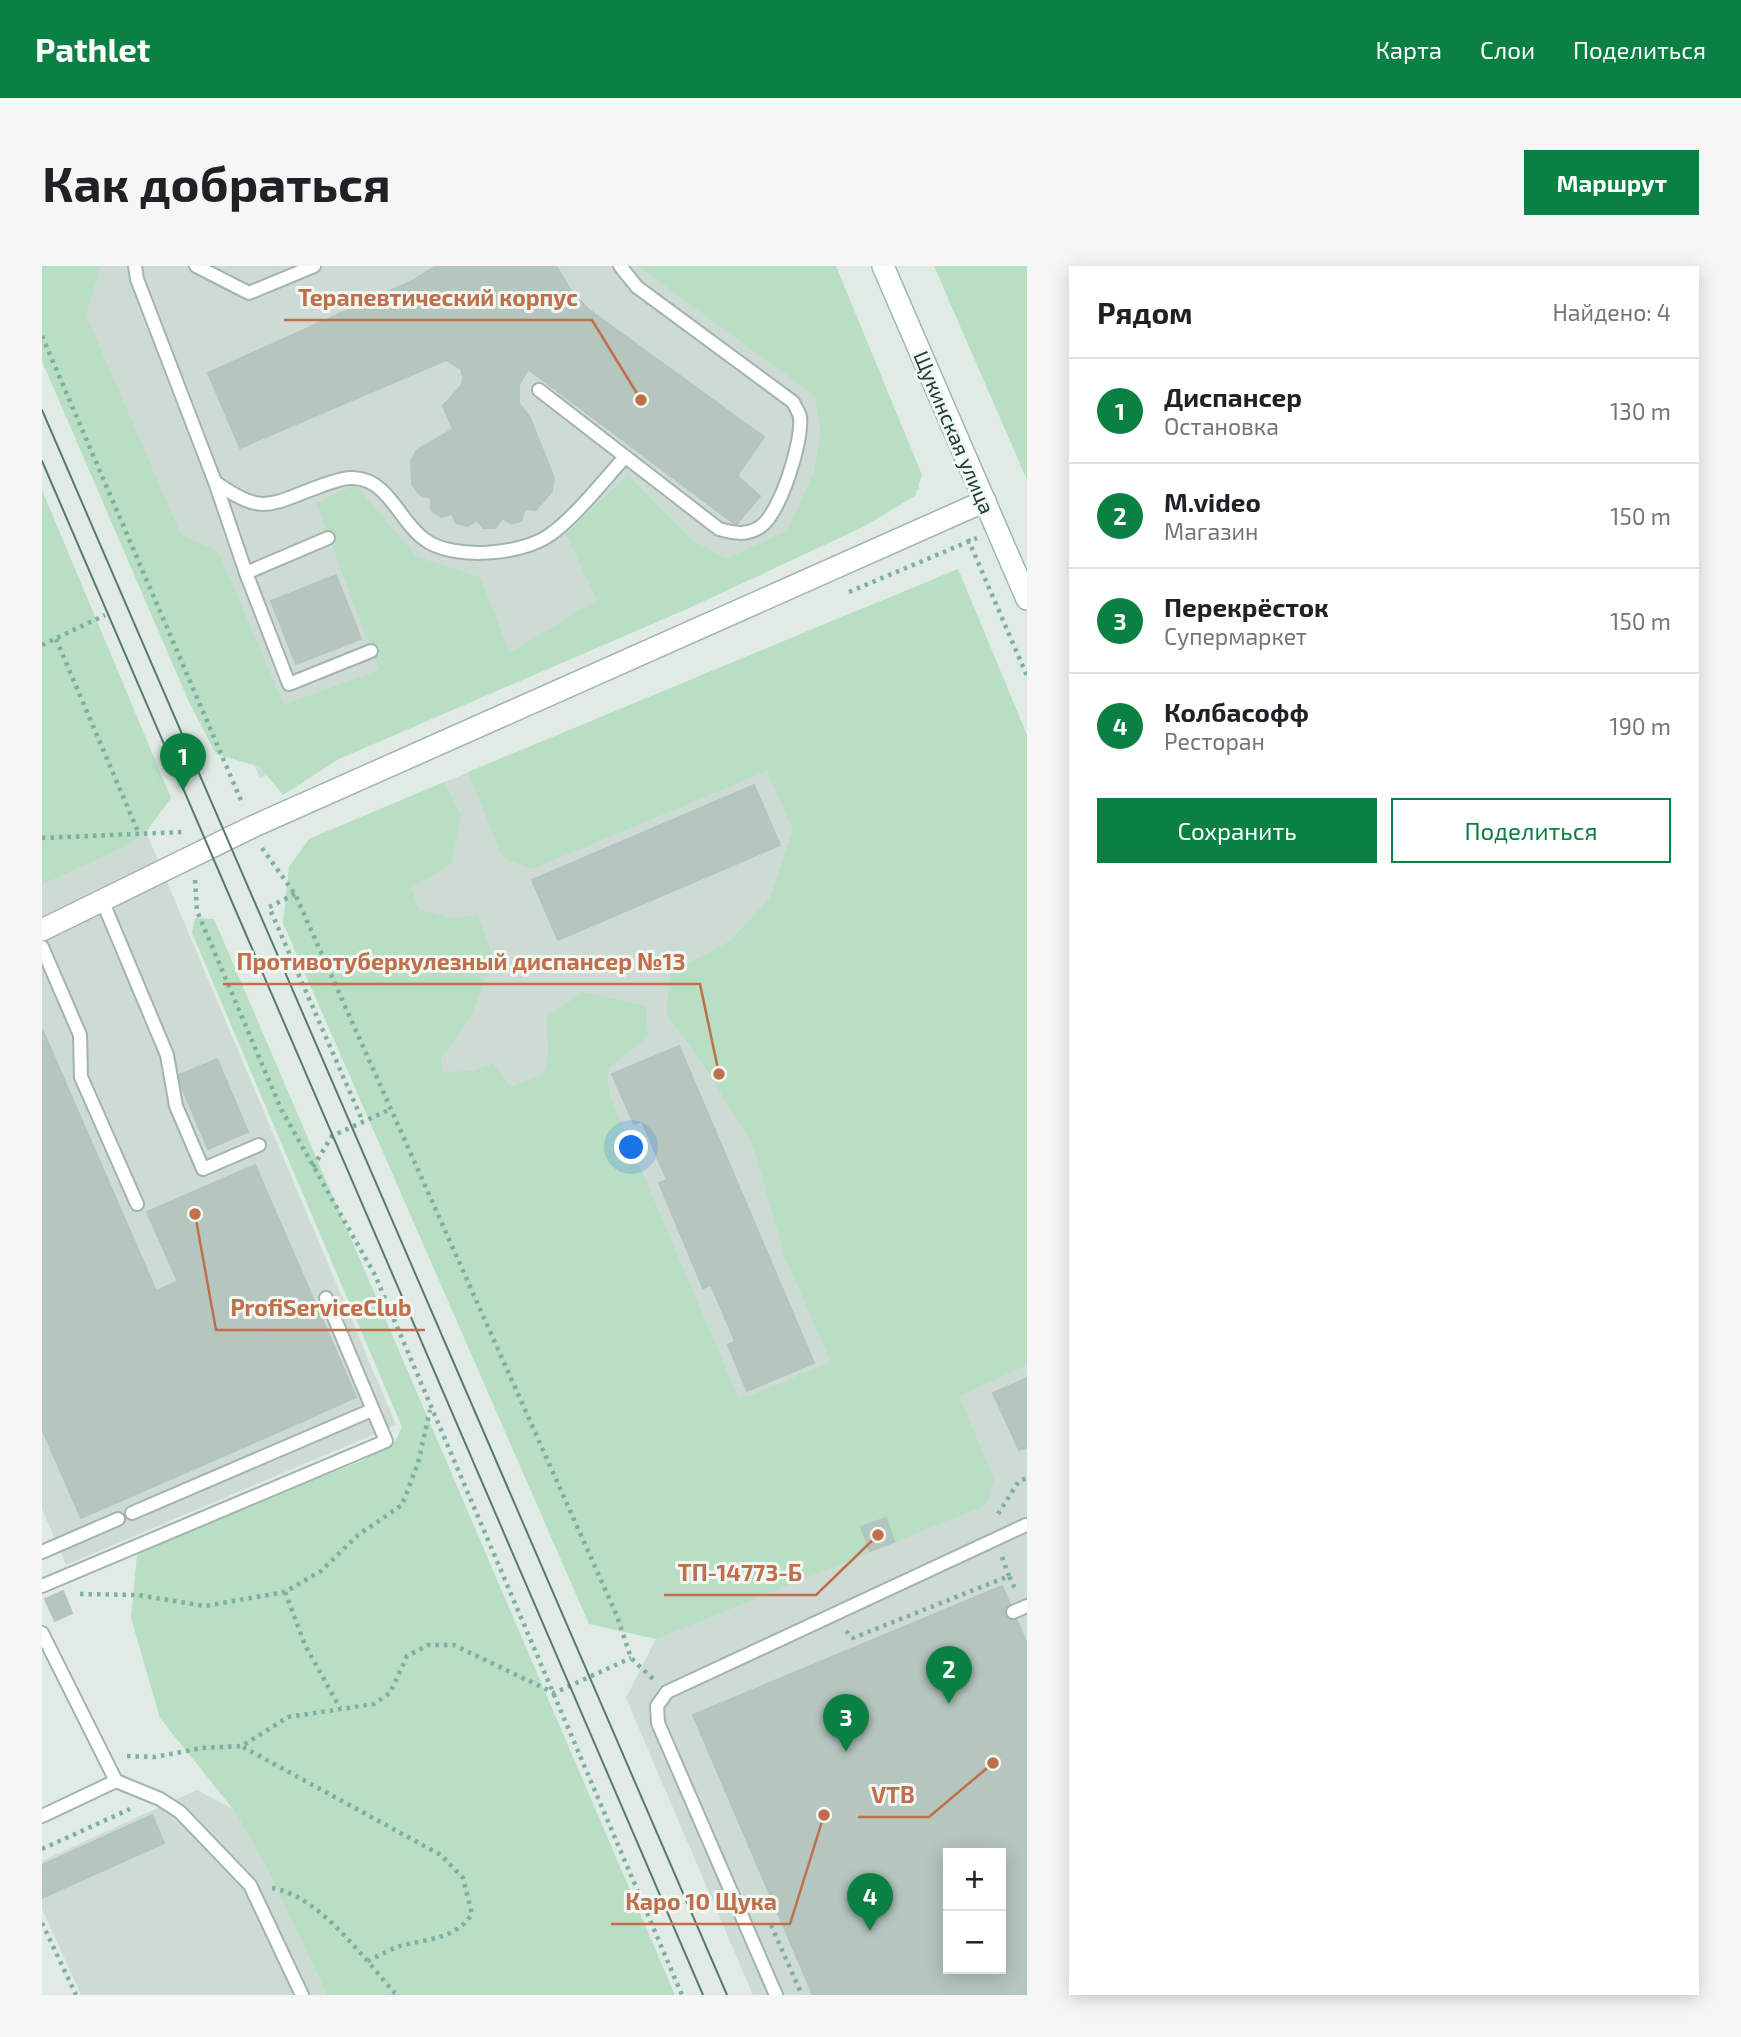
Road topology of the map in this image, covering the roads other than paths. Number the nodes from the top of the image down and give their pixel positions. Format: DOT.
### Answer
graph roads {
  1 [pos="135,266"];
  2 [pos="196,266"];
  3 [pos="314,266"];
  4 [pos="620,266"];
  5 [pos="883,266"];
  6 [pos="539,390"];
  7 [pos="625,457"];
  8 [pos="215,482"];
  9 [pos="985,501"];
  10 [pos="328,538"];
  11 [pos="246,573"];
  12 [pos="1027,599"];
  13 [pos="371,651"];
  14 [pos="102,900"];
  15 [pos="42,930"];
  16 [pos="42,947"];
  17 [pos="259,1145"];
  18 [pos="137,1205"];
  19 [pos="326,1298"];
  20 [pos="372,1410"];
  21 [pos="132,1513"];
  22 [pos="118,1519"];
  23 [pos="1027,1524"];
  24 [pos="42,1552"];
  25 [pos="42,1586"];
  26 [pos="42,1633"];
  27 [pos="116,1781"];
  28 [pos="42,1816"];
  29 [pos="302,1995"];
  30 [pos="776,1995"];
  1 -- 8 [label="lane"];
  2 -- 3 [label="lane"];
  4 -- 7 [label="lane"];
  5 -- 9 [label="street, Щукинская улица"];
  6 -- 7 [label="lane"];
  7 -- 8 [label="lane"];
  8 -- 11 [label="lane"];
  9 -- 12 [label="street, Щукинская улица"];
  9 -- 14 [label="street"];
  10 -- 11 [label="lane"];
  11 -- 13 [label="lane"];
  14 -- 15 [label="street"];
  14 -- 17 [label="lane"];
  16 -- 18 [label="lane"];
  19 -- 20 [label="lane"];
  20 -- 21 [label="lane"];
  20 -- 25 [label="lane"];
  22 -- 24 [label="lane"];
  23 -- 30 [label="lane"];
  26 -- 27 [label="lane"];
  27 -- 28 [label="lane"];
  27 -- 29 [label="lane"];
}
